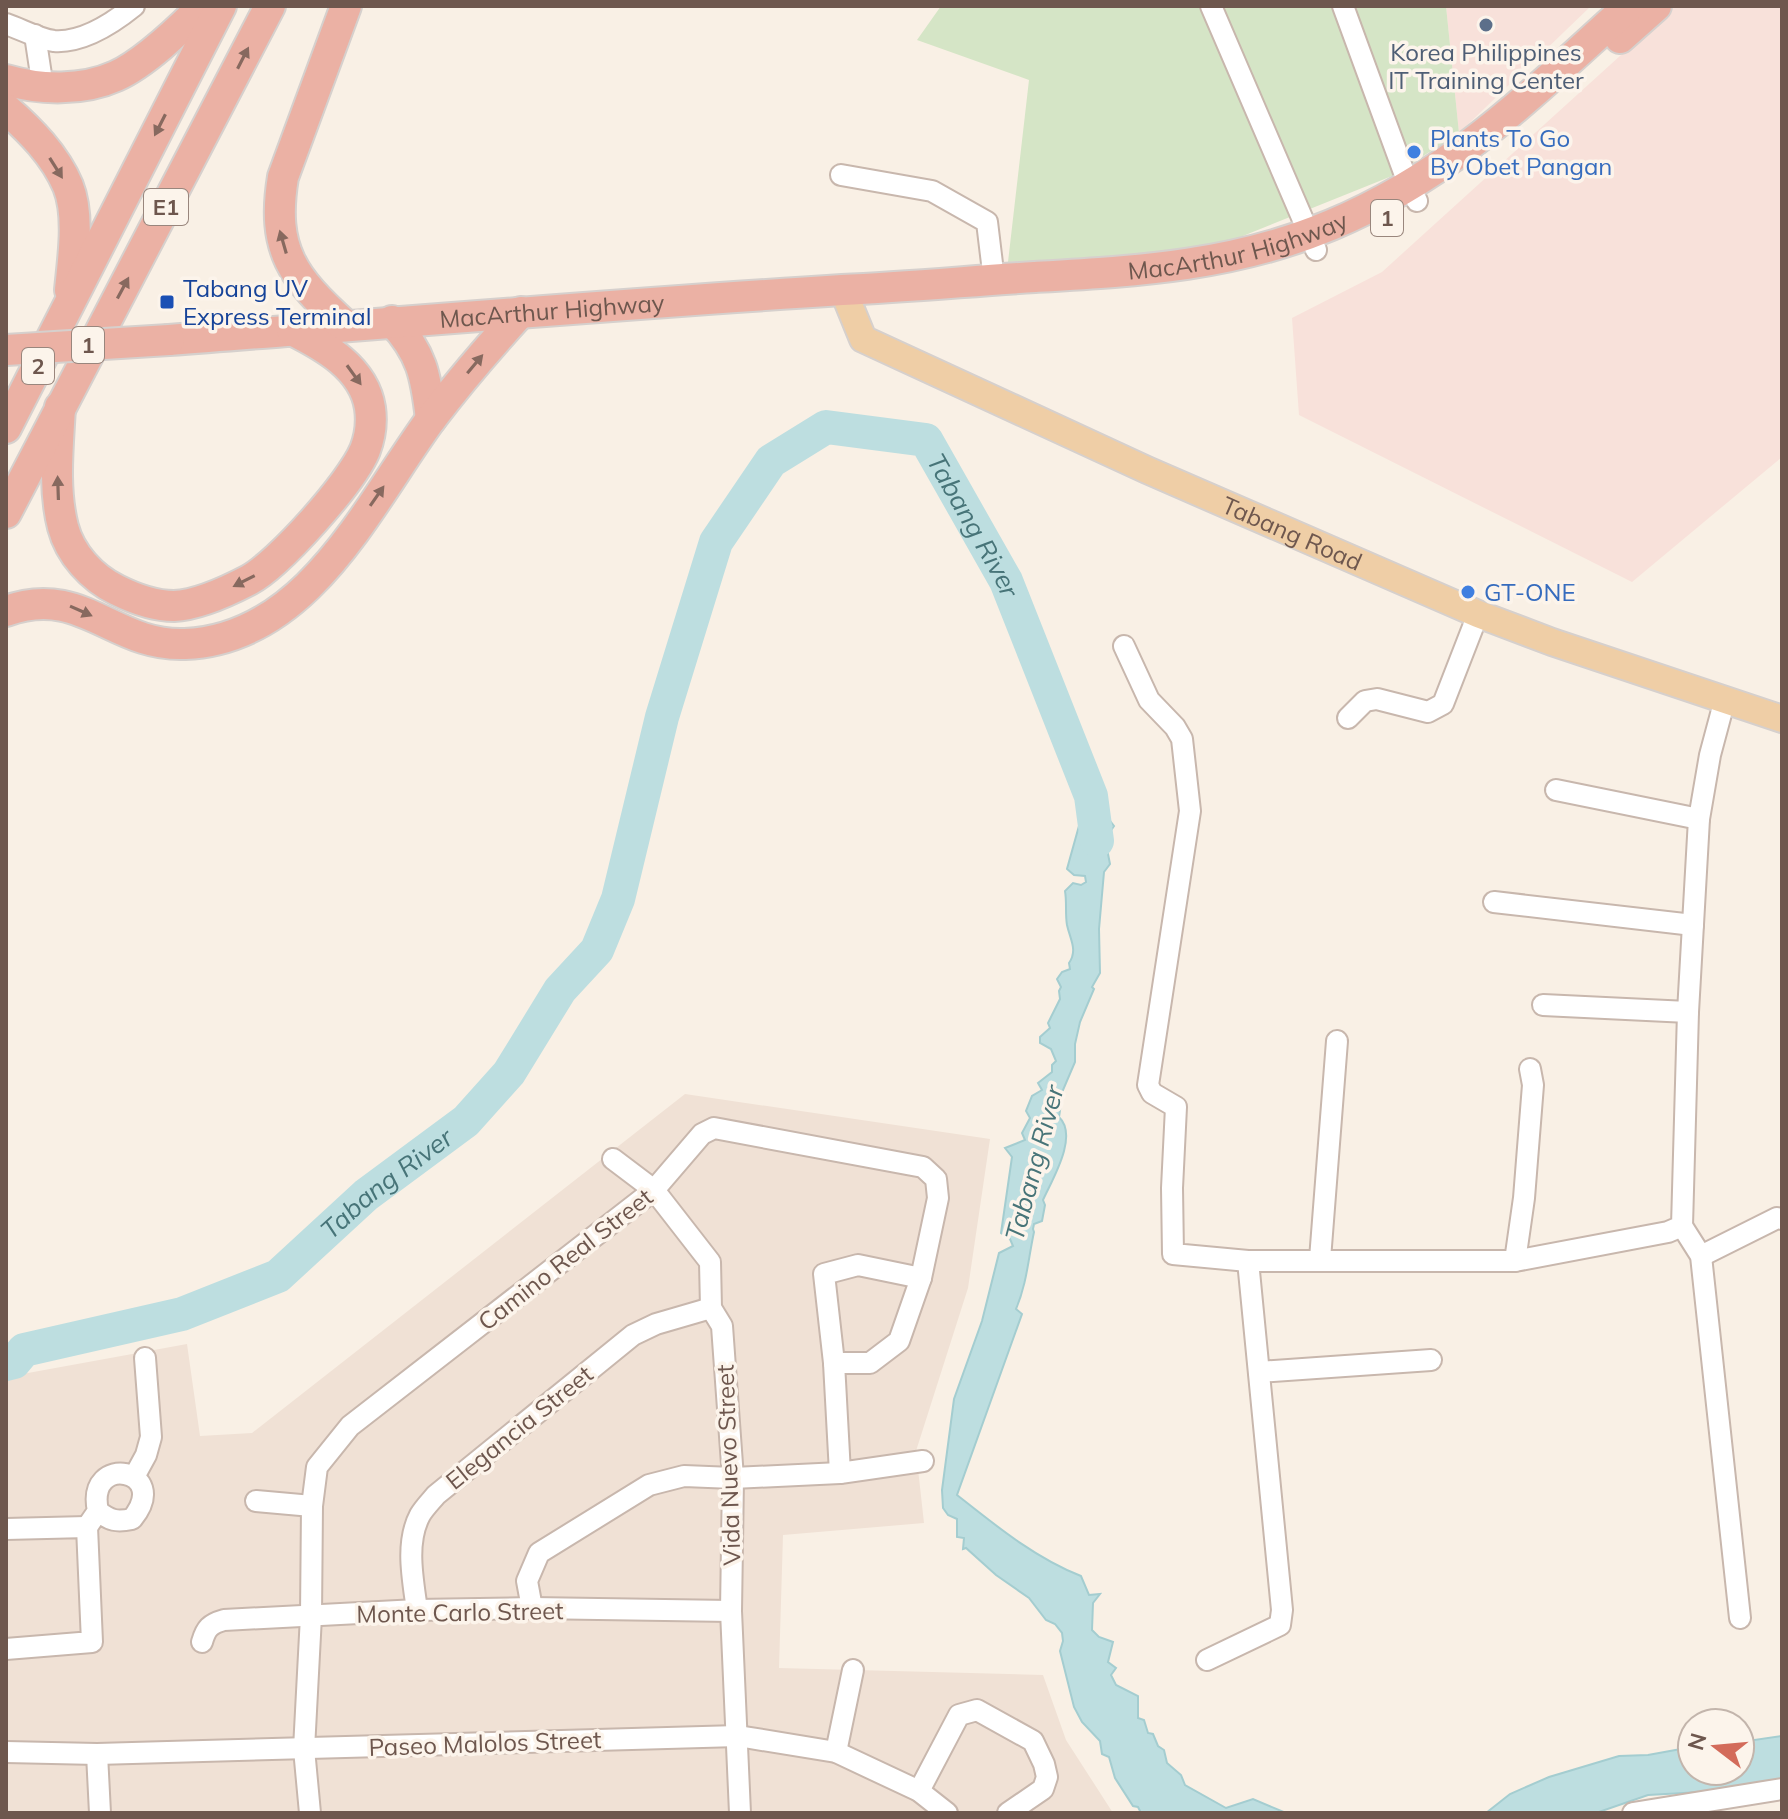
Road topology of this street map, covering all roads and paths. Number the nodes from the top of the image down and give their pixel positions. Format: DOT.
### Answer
graph roads {
  1 [pos="134,6"];
  2 [pos="203,6"];
  3 [pos="221,6"];
  4 [pos="270,6"];
  5 [pos="346,6"];
  6 [pos="1211,6"];
  7 [pos="1343,6"];
  8 [pos="1629,6"];
  9 [pos="1656,6"];
  10 [pos="6,24"];
  11 [pos="35,35"];
  12 [pos="6,80"];
  13 [pos="43,88"];
  14 [pos="6,109"];
  15 [pos="841,175"];
  16 [pos="1413,193"];
  17 [pos="1312,242"];
  18 [pos="994,280"];
  19 [pos="843,290"];
  20 [pos="69,304"];
  21 [pos="521,312"];
  22 [pos="392,321"];
  23 [pos="345,325"];
  24 [pos="292,330"];
  25 [pos="6,350"];
  26 [pos="60,407"];
  27 [pos="431,419"];
  28 [pos="6,428"];
  29 [pos="6,513"];
  30 [pos="6,611"];
  31 [pos="1478,614"];
  32 [pos="1124,646"];
  33 [pos="1725,699"];
  34 [pos="1348,718"];
  35 [pos="1782,719"];
  36 [pos="1556,790"];
  37 [pos="1699,819"];
  38 [pos="1494,902"];
  39 [pos="1693,925"];
  40 [pos="1543,1005"];
  41 [pos="1688,1012"];
  42 [pos="1337,1041"];
  43 [pos="1530,1069"];
  44 [pos="613,1159"];
  45 [pos="654,1190"];
  46 [pos="1782,1219"];
  47 [pos="1682,1226"];
  48 [pos="1701,1256"];
  49 [pos="1320,1259"];
  50 [pos="1248,1261"];
  51 [pos="1515,1261"];
  52 [pos="921,1278"];
  53 [pos="711,1308"];
  54 [pos="145,1358"];
  55 [pos="1431,1360"];
  56 [pos="834,1363"];
  57 [pos="1259,1372"];
  58 [pos="923,1461"];
  59 [pos="840,1473"];
  60 [pos="134,1477"];
  61 [pos="733,1478"];
  62 [pos="256,1501"];
  63 [pos="312,1506"];
  64 [pos="92,1519"];
  65 [pos="6,1529"];
  66 [pos="532,1608"];
  67 [pos="417,1610"];
  68 [pos="731,1611"];
  69 [pos="311,1616"];
  70 [pos="1740,1618"];
  71 [pos="202,1642"];
  72 [pos="6,1649"];
  73 [pos="1207,1660"];
  74 [pos="853,1670"];
  75 [pos="738,1736"];
  76 [pos="304,1749"];
  77 [pos="6,1752"];
  78 [pos="836,1752"];
  79 [pos="97,1754"];
  80 [pos="1782,1789"];
  81 [pos="919,1791"];
  82 [pos="100,1813"];
  83 [pos="310,1813"];
  84 [pos="740,1813"];
  85 [pos="947,1813"];
  86 [pos="1008,1813"];
  87 [pos="1633,1813"];
  1 -- 11 [label="street"];
  2 -- 13 [label="highway"];
  3 -- 20 [label="highway, E1, one-way"];
  26 -- 4 [label="highway, E1, one-way"];
  23 -- 5 [label="highway, one-way"];
  6 -- 17 [label="street"];
  7 -- 16 [label="street"];
  8 -- 16 [label="highway, MacArthur Highway / 1"];
  9 -- 16 [label="highway, MacArthur Highway / 1"];
  10 -- 11 [label="street"];
  11 -- 13 [label="street"];
  12 -- 13 [label="highway"];
  14 -- 20 [label="highway, one-way"];
  15 -- 18 [label="street"];
  16 -- 17 [label="highway, MacArthur Highway / 1"];
  17 -- 18 [label="highway, MacArthur Highway / 1"];
  18 -- 19 [label="highway, MacArthur Highway / 1"];
  19 -- 21 [label="highway, MacArthur Highway / 1"];
  19 -- 31 [label="main road, Tabang Road"];
  20 -- 28 [label="highway, 2"];
  21 -- 22 [label="highway, MacArthur Highway / 1"];
  27 -- 21 [label="highway, one-way"];
  22 -- 23 [label="highway, MacArthur Highway / 1"];
  22 -- 27 [label="highway"];
  23 -- 24 [label="highway, MacArthur Highway / 1"];
  24 -- 25 [label="highway, MacArthur Highway / 1, bridge"];
  24 -- 26 [label="highway, one-way"];
  26 -- 29 [label="highway, E1"];
  30 -- 27 [label="highway, one-way"];
  31 -- 33 [label="main road, Tabang Road"];
  31 -- 34 [label="street"];
  32 -- 50 [label="street"];
  33 -- 35 [label="main road, Tabang Road"];
  33 -- 37 [label="street"];
  36 -- 37 [label="street"];
  37 -- 39 [label="street"];
  38 -- 39 [label="street"];
  39 -- 41 [label="street"];
  40 -- 41 [label="street"];
  41 -- 47 [label="street"];
  42 -- 49 [label="street"];
  43 -- 51 [label="street"];
  44 -- 45 [label="street, Vida Nuevo Street"];
  45 -- 52 [label="street, Camino Real Street"];
  45 -- 53 [label="street, Vida Nuevo Street"];
  45 -- 63 [label="street, Camino Real Street"];
  46 -- 48 [label="street"];
  47 -- 48 [label="street"];
  47 -- 51 [label="street"];
  48 -- 70 [label="street"];
  49 -- 50 [label="street"];
  49 -- 51 [label="street"];
  50 -- 57 [label="street"];
  52 -- 56 [label="street, Camino Real Street"];
  52 -- 56 [label="street"];
  53 -- 61 [label="street, Vida Nuevo Street"];
  53 -- 67 [label="street, Elegancia Street"];
  54 -- 60 [label="street"];
  55 -- 57 [label="street"];
  56 -- 59 [label="street"];
  57 -- 73 [label="street"];
  58 -- 59 [label="street"];
  59 -- 61 [label="street"];
  60 -- 64 [label="street"];
  60 -- 64 [label="street"];
  61 -- 66 [label="street"];
  61 -- 68 [label="street, Vida Nuevo Street"];
  62 -- 63 [label="street"];
  63 -- 69 [label="street, Camino Real Street"];
  64 -- 65 [label="street"];
  64 -- 72 [label="street"];
  66 -- 67 [label="street, Monte Carlo Street"];
  66 -- 68 [label="street, Monte Carlo Street"];
  67 -- 69 [label="street, Monte Carlo Street"];
  68 -- 75 [label="street, Vida Nuevo Street"];
  69 -- 71 [label="street, Monte Carlo Street"];
  69 -- 76 [label="street, Camino Real Street"];
  74 -- 78 [label="street"];
  75 -- 76 [label="street, Paseo Malolos Street"];
  75 -- 78 [label="street, Paseo Malolos Street"];
  75 -- 84 [label="street, Vida Nuevo Street"];
  76 -- 79 [label="street, Paseo Malolos Street"];
  76 -- 83 [label="street, Camino Real Street"];
  77 -- 79 [label="street, Paseo Malolos Street"];
  78 -- 81 [label="street, Paseo Malolos Street"];
  79 -- 82 [label="street"];
  80 -- 87 [label="street"];
  81 -- 85 [label="street, Paseo Malolos Street"];
  81 -- 86 [label="street"];
}
